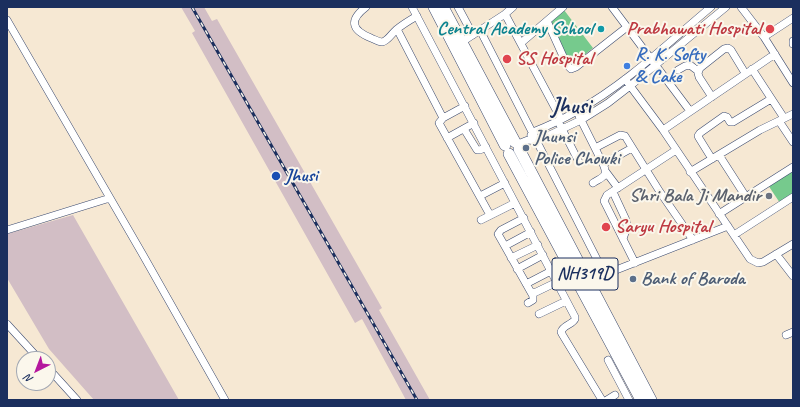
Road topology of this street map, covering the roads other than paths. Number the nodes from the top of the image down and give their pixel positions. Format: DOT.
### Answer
graph roads {
  1 [pos="366,7"];
  2 [pos="412,7"];
  3 [pos="434,7"];
  4 [pos="443,7"];
  5 [pos="458,7"];
  6 [pos="513,7"];
  7 [pos="563,7"];
  8 [pos="612,7"];
  9 [pos="711,7"];
  10 [pos="726,7"];
  11 [pos="741,7"];
  12 [pos="505,14"];
  13 [pos="418,16"];
  14 [pos="793,18"];
  15 [pos="7,20"];
  16 [pos="546,21"];
  17 [pos="627,27"];
  18 [pos="397,30"];
  19 [pos="480,30"];
  20 [pos="473,35"];
  21 [pos="764,38"];
  22 [pos="462,42"];
  23 [pos="521,42"];
  24 [pos="775,54"];
  25 [pos="650,58"];
  26 [pos="656,66"];
  27 [pos="678,70"];
  28 [pos="698,71"];
  29 [pos="749,71"];
  30 [pos="790,71"];
  31 [pos="625,79"];
  32 [pos="793,83"];
  33 [pos="630,86"];
  34 [pos="712,96"];
  35 [pos="771,99"];
  36 [pos="465,106"];
  37 [pos="576,112"];
  38 [pos="690,112"];
  39 [pos="793,114"];
  40 [pos="443,118"];
  41 [pos="782,119"];
  42 [pos="559,120"];
  43 [pos="581,120"];
  44 [pos="474,123"];
  45 [pos="464,129"];
  46 [pos="562,129"];
  47 [pos="663,130"];
  48 [pos="533,132"];
  49 [pos="447,138"];
  50 [pos="537,141"];
  51 [pos="793,142"];
  52 [pos="516,146"];
  53 [pos="486,147"];
  54 [pos="595,148"];
  55 [pos="632,148"];
  56 [pos="676,150"];
  57 [pos="719,155"];
  58 [pos="712,159"];
  59 [pos="579,162"];
  60 [pos="603,164"];
  61 [pos="793,167"];
  62 [pos="646,170"];
  63 [pos="606,172"];
  64 [pos="690,172"];
  65 [pos="505,183"];
  66 [pos="593,183"];
  67 [pos="615,190"];
  68 [pos="480,196"];
  69 [pos="746,197"];
  70 [pos="793,197"];
  71 [pos="110,198"];
  72 [pos="515,203"];
  73 [pos="719,214"];
  74 [pos="490,215"];
  75 [pos="524,218"];
  76 [pos="481,220"];
  77 [pos="728,226"];
  78 [pos="7,230"];
  79 [pos="531,232"];
  80 [pos="734,235"];
  81 [pos="623,239"];
  82 [pos="694,240"];
  83 [pos="793,244"];
  84 [pos="538,245"];
  85 [pos="505,246"];
  86 [pos="776,254"];
  87 [pos="543,255"];
  88 [pos="511,258"];
  89 [pos="635,263"];
  90 [pos="517,268"];
  91 [pos="551,271"];
  92 [pos="605,275"];
  93 [pos="793,276"];
  94 [pos="557,282"];
  95 [pos="588,282"];
  96 [pos="526,284"];
  97 [pos="532,294"];
  98 [pos="566,301"];
  99 [pos="528,303"];
  100 [pos="539,314"];
  101 [pos="7,324"];
  102 [pos="793,332"];
  103 [pos="786,336"];
  104 [pos="32,351"];
  105 [pos="608,360"];
  106 [pos="56,377"];
  107 [pos="615,395"];
  108 [pos="76,400"];
  109 [pos="225,400"];
  110 [pos="602,400"];
  111 [pos="608,400"];
  112 [pos="629,400"];
  113 [pos="641,400"];
  114 [pos="650,400"];
  1 -- 18 [label="street"];
  2 -- 13 [label="street"];
  3 -- 52 [label="highway, NH319D"];
  4 -- 22 [label="highway, NH319D"];
  5 -- 20 [label="street"];
  6 -- 12 [label="street"];
  7 -- 16 [label="street"];
  8 -- 17 [label="street"];
  9 -- 25 [label="street"];
  10 -- 26 [label="street"];
  11 -- 21 [label="street"];
  12 -- 19 [label="street"];
  12 -- 23 [label="street"];
  13 -- 18 [label="street"];
  13 -- 36 [label="street"];
  14 -- 21 [label="street"];
  15 -- 71 [label="street"];
  16 -- 17 [label="street"];
  16 -- 23 [label="street"];
  17 -- 25 [label="street"];
  18 -- 40 [label="street"];
  19 -- 20 [label="street"];
  19 -- 48 [label="street"];
  20 -- 22 [label="street"];
  21 -- 24 [label="street"];
  22 -- 52 [label="highway, NH319D"];
  23 -- 42 [label="street"];
  24 -- 29 [label="street"];
  24 -- 30 [label="street"];
  25 -- 26 [label="street"];
  25 -- 31 [label="street"];
  26 -- 33 [label="street"];
  26 -- 38 [label="street"];
  27 -- 28 [label="street"];
  28 -- 29 [label="street"];
  28 -- 34 [label="street"];
  29 -- 34 [label="street"];
  29 -- 35 [label="street"];
  30 -- 32 [label="street"];
  31 -- 33 [label="street"];
  31 -- 37 [label="street"];
  33 -- 43 [label="street"];
  33 -- 47 [label="street"];
  34 -- 38 [label="street"];
  35 -- 41 [label="street"];
  35 -- 58 [label="street"];
  36 -- 40 [label="street"];
  36 -- 44 [label="street"];
  37 -- 42 [label="street"];
  37 -- 43 [label="street"];
  38 -- 47 [label="street"];
  39 -- 41 [label="street"];
  40 -- 49 [label="street"];
  41 -- 51 [label="street"];
  41 -- 57 [label="street"];
  42 -- 46 [label="street"];
  42 -- 48 [label="street"];
  43 -- 46 [label="street"];
  43 -- 54 [label="street"];
  44 -- 45 [label="street"];
  44 -- 53 [label="street"];
  45 -- 49 [label="street"];
  45 -- 53 [label="street"];
  46 -- 50 [label="street"];
  46 -- 59 [label="street"];
  47 -- 56 [label="street"];
  48 -- 50 [label="street"];
  48 -- 52 [label="street"];
  49 -- 68 [label="street"];
  50 -- 52 [label="street"];
  50 -- 92 [label="street"];
  52 -- 95 [label="highway, NH319D"];
  52 -- 113 [label="highway"];
  53 -- 65 [label="street"];
  54 -- 55 [label="street"];
  54 -- 60 [label="street"];
  55 -- 60 [label="street"];
  55 -- 62 [label="street"];
  56 -- 62 [label="street"];
  56 -- 64 [label="street"];
  57 -- 58 [label="street"];
  57 -- 69 [label="street"];
  58 -- 64 [label="street"];
  60 -- 63 [label="street"];
  61 -- 69 [label="street"];
  62 -- 67 [label="street"];
  62 -- 82 [label="street"];
  63 -- 66 [label="street"];
  63 -- 67 [label="street"];
  64 -- 73 [label="street"];
  65 -- 68 [label="street"];
  65 -- 72 [label="street"];
  67 -- 81 [label="street"];
  67 -- 81 [label="street"];
  68 -- 74 [label="street"];
  69 -- 73 [label="street"];
  70 -- 80 [label="street"];
  71 -- 78 [label="street"];
  71 -- 109 [label="street"];
  72 -- 74 [label="street"];
  72 -- 75 [label="street"];
  73 -- 77 [label="street"];
  74 -- 76 [label="street"];
  75 -- 79 [label="street"];
  75 -- 85 [label="street"];
  77 -- 80 [label="street"];
  77 -- 82 [label="street"];
  79 -- 84 [label="street"];
  79 -- 85 [label="street"];
  80 -- 86 [label="street"];
  81 -- 89 [label="street"];
  82 -- 89 [label="street"];
  83 -- 86 [label="street"];
  84 -- 87 [label="street"];
  84 -- 88 [label="street"];
  85 -- 88 [label="street"];
  86 -- 93 [label="street"];
  87 -- 90 [label="street"];
  87 -- 91 [label="street"];
  88 -- 90 [label="street"];
  89 -- 92 [label="street"];
  90 -- 96 [label="street"];
  91 -- 94 [label="street"];
  91 -- 96 [label="street"];
  92 -- 95 [label="street"];
  94 -- 97 [label="street"];
  94 -- 98 [label="street"];
  95 -- 114 [label="highway, NH319D"];
  96 -- 97 [label="street"];
  97 -- 99 [label="street"];
  98 -- 100 [label="street"];
  98 -- 110 [label="street"];
  101 -- 104 [label="street"];
  102 -- 103 [label="street"];
  105 -- 112 [label="street"];
  106 -- 108 [label="street"];
  107 -- 111 [label="street"];
}
